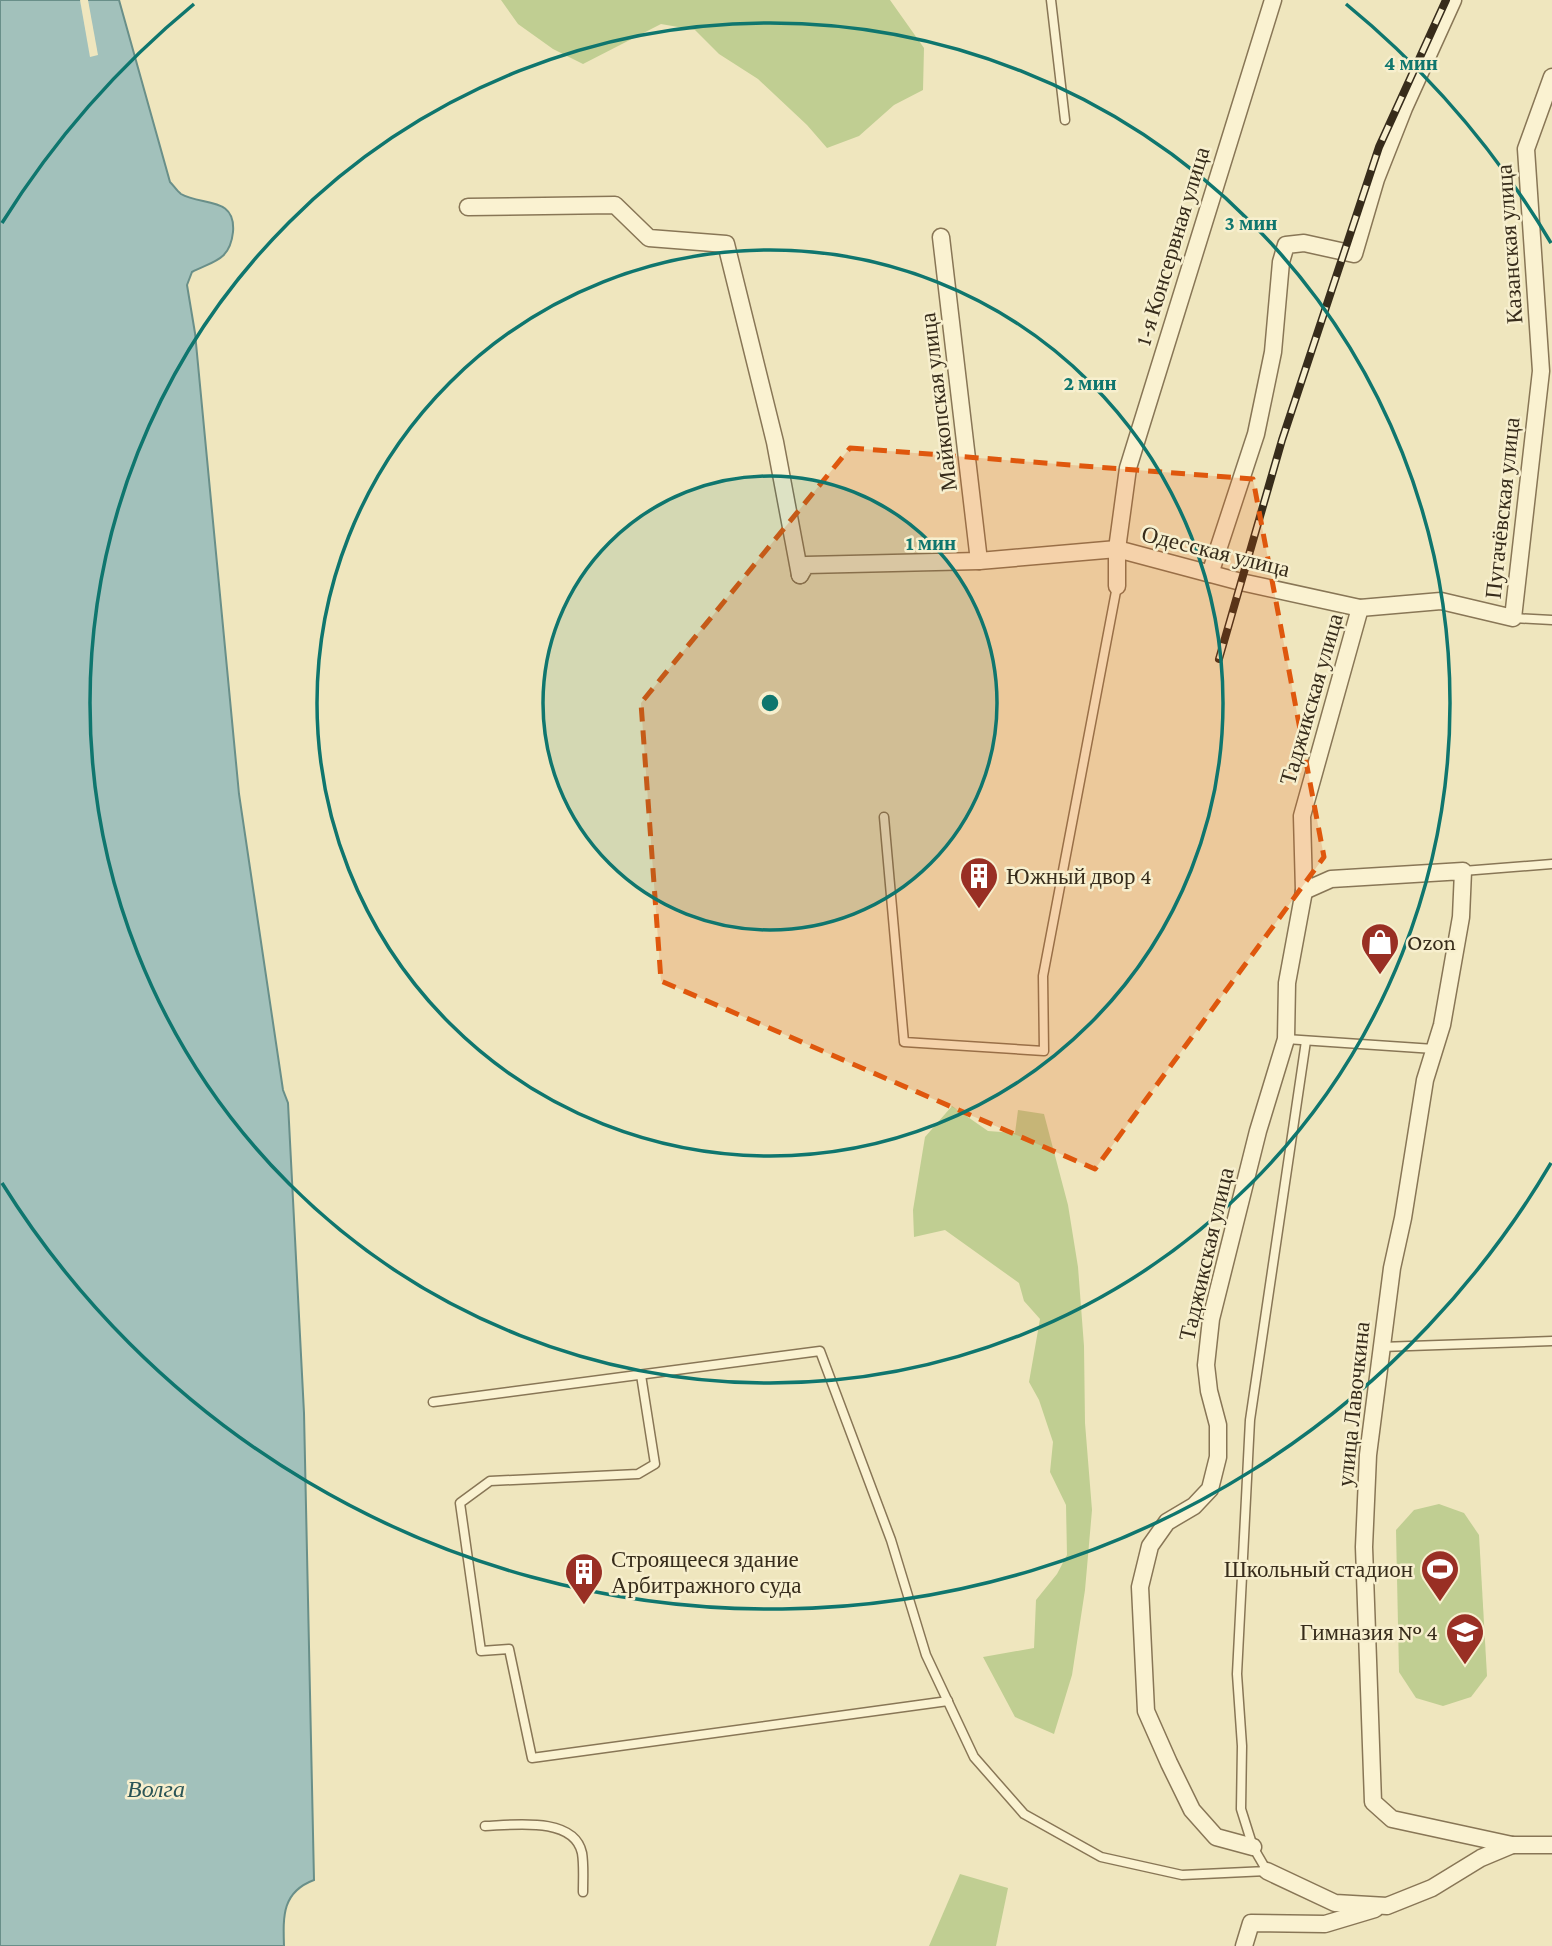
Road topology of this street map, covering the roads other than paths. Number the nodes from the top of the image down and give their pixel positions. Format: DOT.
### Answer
graph roads {
  1 [pos="1051,0"];
  2 [pos="1273,0"];
  3 [pos="1453,0"];
  4 [pos="1552,77"];
  5 [pos="1065,120"];
  6 [pos="468,207"];
  7 [pos="941,237"];
  8 [pos="1546,371"];
  9 [pos="1117,549"];
  10 [pos="979,561"];
  11 [pos="1210,574"];
  12 [pos="1117,586"];
  13 [pos="1441,601"];
  14 [pos="1360,608"];
  15 [pos="1513,618"];
  16 [pos="1552,620"];
  17 [pos="884,817"];
  18 [pos="1552,864"];
  19 [pos="1463,871"];
  20 [pos="1304,891"];
  21 [pos="1286,1039"];
  22 [pos="1306,1041"];
  23 [pos="1434,1049"];
  24 [pos="1552,1341"];
  25 [pos="1381,1347"];
  26 [pos="641,1374"];
  27 [pos="433,1402"];
  28 [pos="948,1701"];
  29 [pos="485,1826"];
  30 [pos="1512,1845"];
  31 [pos="1552,1845"];
  32 [pos="1253,1847"];
  33 [pos="1267,1871"];
  34 [pos="583,1892"];
  35 [pos="1387,1906"];
  36 [pos="1244,1946"];
  1 -- 5 [label="lane"];
  2 -- 9 [label="street, 1-я Консервная улица"];
  3 -- 11 [label="street"];
  4 -- 8 [label="street, Казанская улица"];
  6 -- 10 [label="street, Одесская улица"];
  7 -- 10 [label="street, Майкопская улица"];
  8 -- 15 [label="street, Пугачёвская улица"];
  9 -- 10 [label="street, Одесская улица"];
  9 -- 11 [label="street, Одесская улица"];
  9 -- 12 [label="street, 1-я Консервная улица"];
  11 -- 14 [label="street, Одесская улица"];
  12 -- 17 [label="lane"];
  13 -- 14 [label="street, Одесская улица"];
  13 -- 15 [label="street, Пугачёвская улица"];
  14 -- 20 [label="street, Таджикская улица"];
  15 -- 16 [label="lane"];
  18 -- 19 [label="lane"];
  19 -- 20 [label="street"];
  19 -- 23 [label="street, улица Лавочкина"];
  20 -- 21 [label="street, Таджикская улица"];
  21 -- 22 [label="lane"];
  21 -- 32 [label="street, Таджикская улица"];
  22 -- 23 [label="lane"];
  22 -- 32 [label="lane"];
  23 -- 25 [label="street, улица Лавочкина"];
  24 -- 25 [label="lane"];
  25 -- 30 [label="street, улица Лавочкина"];
  26 -- 27 [label="lane"];
  26 -- 28 [label="lane"];
  26 -- 28 [label="lane"];
  28 -- 33 [label="lane"];
  29 -- 34 [label="lane"];
  30 -- 31 [label="street"];
  30 -- 35 [label="street"];
  32 -- 33 [label="lane"];
  33 -- 35 [label="street"];
  35 -- 36 [label="street"];
}
